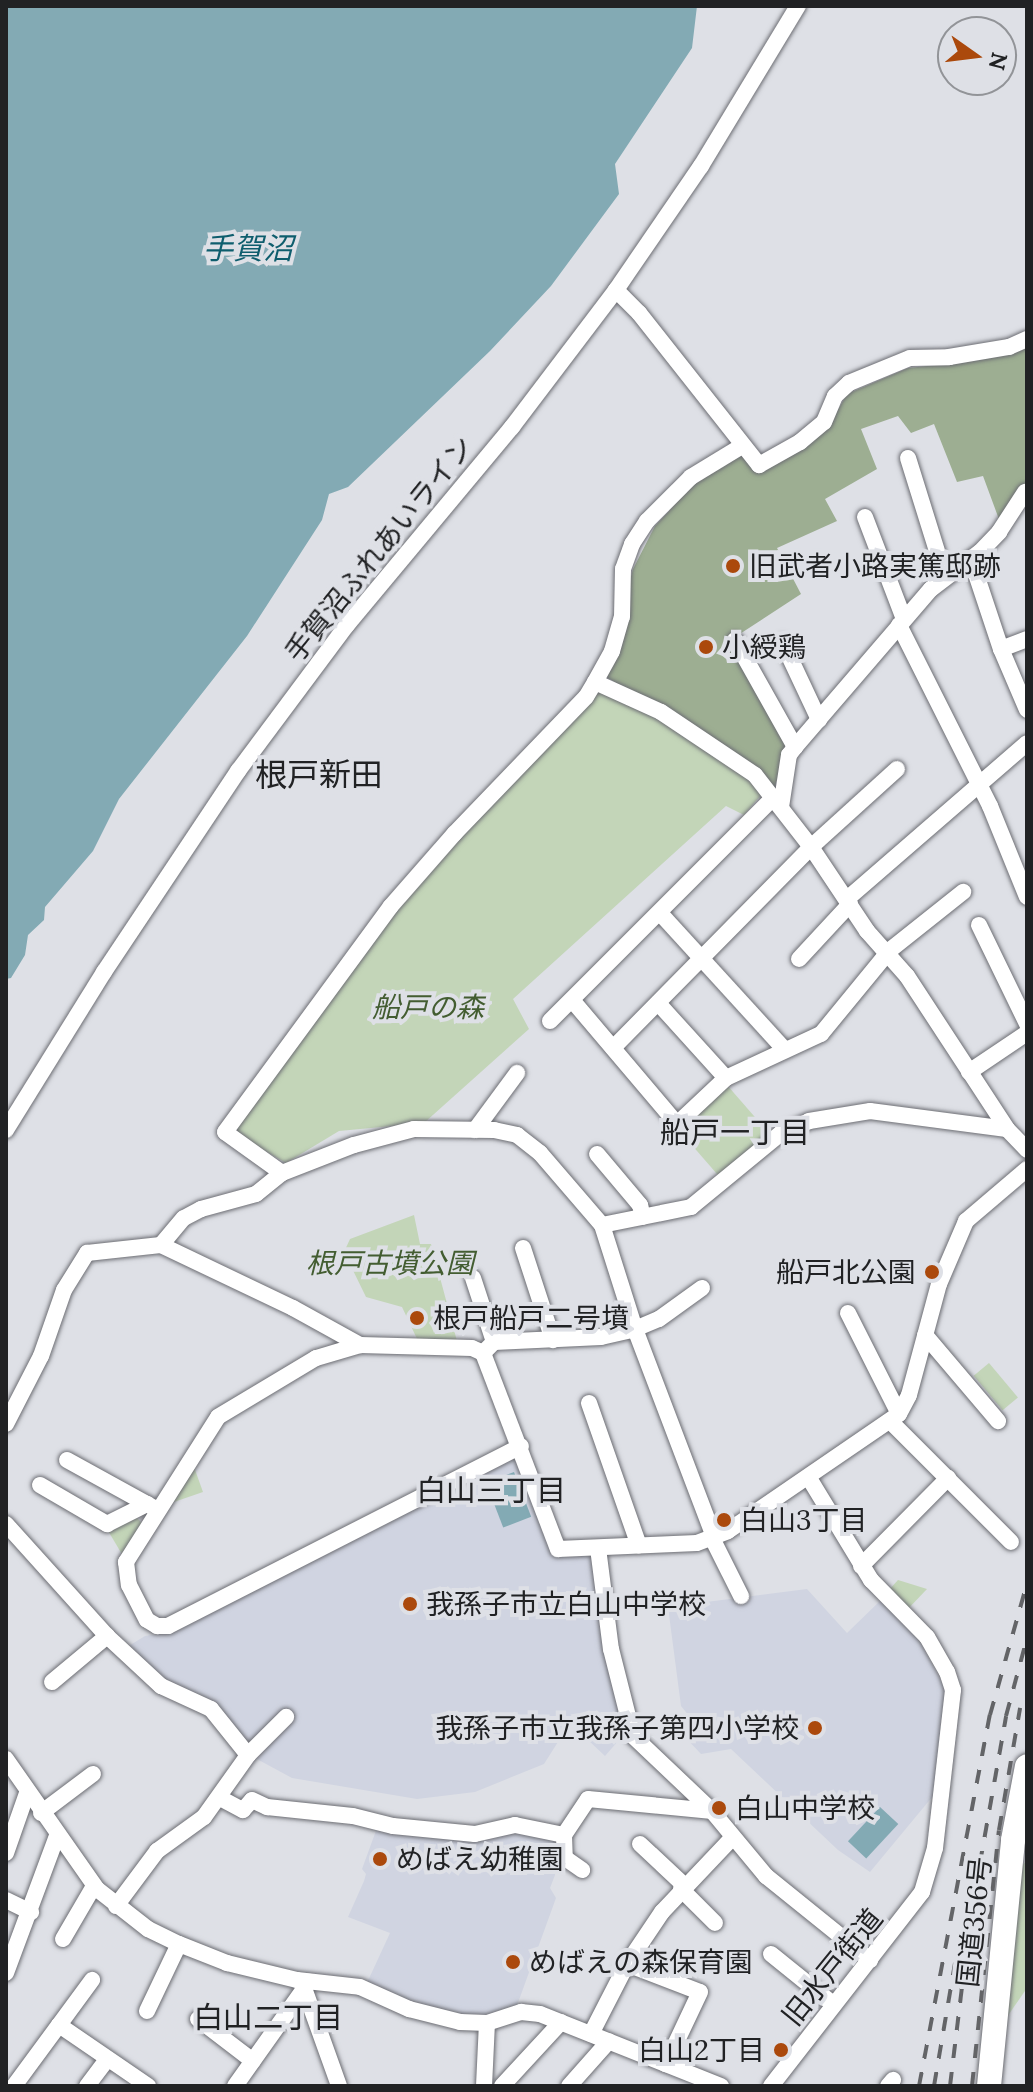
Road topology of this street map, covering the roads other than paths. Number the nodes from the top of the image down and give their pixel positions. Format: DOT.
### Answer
graph roads {
  1 [pos="798,6"];
  2 [pos="616,290"];
  3 [pos="1027,339"];
  4 [pos="742,446"];
  5 [pos="908,458"];
  6 [pos="1027,501"];
  7 [pos="865,517"];
  8 [pos="971,559"];
  9 [pos="945,577"];
  10 [pos="902,622"];
  11 [pos="1027,639"];
  12 [pos="735,640"];
  13 [pos="783,643"];
  14 [pos="1001,649"];
  15 [pos="595,682"];
  16 [pos="1027,710"];
  17 [pos="819,720"];
  18 [pos="1027,743"];
  19 [pos="795,747"];
  20 [pos="897,769"];
  21 [pos="979,784"];
  22 [pos="776,803"];
  23 [pos="811,847"];
  24 [pos="963,892"];
  25 [pos="1027,897"];
  26 [pos="848,902"];
  27 [pos="660,913"];
  28 [pos="979,925"];
  29 [pos="886,955"];
  30 [pos="702,958"];
  31 [pos="799,959"];
  32 [pos="572,1000"];
  33 [pos="658,1003"];
  34 [pos="550,1021"];
  35 [pos="1027,1024"];
  36 [pos="1027,1033"];
  37 [pos="613,1048"];
  38 [pos="785,1050"];
  39 [pos="969,1072"];
  40 [pos="517,1073"];
  41 [pos="726,1078"];
  42 [pos="1007,1129"];
  43 [pos="6,1130"];
  44 [pos="475,1130"];
  45 [pos="1027,1150"];
  46 [pos="597,1154"];
  47 [pos="1027,1169"];
  48 [pos="282,1173"];
  49 [pos="643,1217"];
  50 [pos="602,1225"];
  51 [pos="161,1245"];
  52 [pos="523,1248"];
  53 [pos="473,1278"];
  54 [pos="702,1288"];
  55 [pos="848,1313"];
  56 [pos="635,1329"];
  57 [pos="925,1335"];
  58 [pos="553,1340"];
  59 [pos="360,1345"];
  60 [pos="489,1348"];
  61 [pos="589,1403"];
  62 [pos="895,1418"];
  63 [pos="998,1421"];
  64 [pos="6,1424"];
  65 [pos="521,1446"];
  66 [pos="67,1460"];
  67 [pos="809,1478"];
  68 [pos="948,1478"];
  69 [pos="40,1485"];
  70 [pos="153,1507"];
  71 [pos="6,1524"];
  72 [pos="713,1538"];
  73 [pos="1011,1542"];
  74 [pos="639,1546"];
  75 [pos="598,1548"];
  76 [pos="861,1566"];
  77 [pos="741,1596"];
  78 [pos="107,1636"];
  79 [pos="52,1682"];
  80 [pos="286,1717"];
  81 [pos="248,1755"];
  82 [pos="6,1759"];
  83 [pos="1027,1766"];
  84 [pos="93,1774"];
  85 [pos="27,1793"];
  86 [pos="220,1798"];
  87 [pos="712,1811"];
  88 [pos="41,1813"];
  89 [pos="564,1835"];
  90 [pos="57,1836"];
  91 [pos="733,1837"];
  92 [pos="1020,1841"];
  93 [pos="640,1844"];
  94 [pos="6,1853"];
  95 [pos="582,1870"];
  96 [pos="94,1886"];
  97 [pos="683,1888"];
  98 [pos="6,1900"];
  99 [pos="116,1906"];
  100 [pos="31,1912"];
  101 [pos="715,1923"];
  102 [pos="63,1939"];
  103 [pos="179,1944"];
  104 [pos="771,1954"];
  105 [pos="870,1960"];
  106 [pos="627,1964"];
  107 [pos="6,1973"];
  108 [pos="92,1980"];
  109 [pos="307,1985"];
  110 [pos="833,2004"];
  111 [pos="147,2011"];
  112 [pos="198,2019"];
  113 [pos="561,2022"];
  114 [pos="487,2023"];
  115 [pos="59,2025"];
  116 [pos="591,2034"];
  117 [pos="609,2041"];
  118 [pos="107,2059"];
  119 [pos="253,2061"];
  120 [pos="666,2064"];
  121 [pos="14,2086"];
  122 [pos="87,2086"];
  123 [pos="148,2086"];
  124 [pos="235,2086"];
  125 [pos="339,2086"];
  126 [pos="484,2086"];
  127 [pos="502,2086"];
  128 [pos="569,2086"];
  129 [pos="721,2086"];
  130 [pos="771,2086"];
  131 [pos="989,2086"];
  1 -- 2 [label="street, 手賀沼ふれあいライン"];
  2 -- 4 [label="street"];
  2 -- 43 [label="street, 手賀沼ふれあいライン"];
  3 -- 4 [label="street"];
  4 -- 15 [label="street"];
  5 -- 9 [label="street"];
  6 -- 8 [label="street"];
  7 -- 10 [label="street"];
  8 -- 9 [label="street"];
  8 -- 14 [label="street"];
  9 -- 10 [label="street"];
  10 -- 17 [label="street"];
  10 -- 21 [label="street"];
  11 -- 14 [label="street"];
  12 -- 19 [label="street"];
  13 -- 17 [label="street"];
  14 -- 16 [label="street"];
  15 -- 22 [label="street"];
  15 -- 48 [label="street"];
  17 -- 19 [label="street"];
  18 -- 21 [label="street"];
  19 -- 22 [label="street"];
  20 -- 23 [label="street"];
  21 -- 25 [label="street"];
  21 -- 26 [label="street"];
  22 -- 23 [label="street"];
  22 -- 27 [label="street"];
  23 -- 26 [label="street"];
  23 -- 30 [label="street"];
  24 -- 29 [label="street"];
  26 -- 29 [label="street"];
  26 -- 31 [label="street"];
  27 -- 30 [label="street"];
  27 -- 32 [label="street"];
  28 -- 35 [label="street"];
  29 -- 38 [label="street"];
  29 -- 39 [label="street"];
  30 -- 33 [label="street"];
  30 -- 38 [label="street"];
  32 -- 34 [label="street"];
  32 -- 37 [label="street"];
  33 -- 37 [label="street"];
  33 -- 41 [label="street"];
  36 -- 39 [label="street"];
  37 -- 41 [label="street"];
  38 -- 41 [label="street"];
  39 -- 42 [label="street"];
  40 -- 44 [label="street"];
  42 -- 45 [label="street"];
  42 -- 49 [label="street"];
  44 -- 48 [label="street"];
  44 -- 50 [label="street"];
  46 -- 49 [label="street"];
  47 -- 57 [label="street"];
  48 -- 51 [label="street"];
  49 -- 50 [label="street"];
  50 -- 56 [label="street"];
  51 -- 59 [label="street"];
  51 -- 64 [label="street"];
  52 -- 58 [label="street"];
  53 -- 60 [label="street"];
  54 -- 56 [label="street"];
  55 -- 62 [label="street"];
  56 -- 58 [label="street"];
  56 -- 72 [label="street"];
  57 -- 62 [label="street"];
  57 -- 63 [label="street"];
  58 -- 60 [label="street"];
  59 -- 60 [label="street"];
  59 -- 70 [label="street"];
  60 -- 65 [label="street"];
  61 -- 74 [label="street"];
  62 -- 67 [label="street"];
  62 -- 68 [label="street"];
  65 -- 70 [label="street"];
  65 -- 75 [label="street"];
  66 -- 70 [label="street"];
  67 -- 72 [label="street"];
  67 -- 76 [label="street, 旧水戸街道"];
  68 -- 73 [label="street"];
  68 -- 76 [label="street"];
  69 -- 70 [label="street"];
  71 -- 78 [label="street"];
  72 -- 74 [label="street"];
  72 -- 77 [label="street"];
  74 -- 75 [label="street"];
  75 -- 87 [label="street"];
  76 -- 105 [label="street, 旧水戸街道"];
  78 -- 79 [label="street"];
  78 -- 81 [label="street"];
  80 -- 81 [label="street"];
  81 -- 86 [label="street"];
  82 -- 85 [label="street"];
  83 -- 92 [label="highway, 国道356号"];
  84 -- 88 [label="street"];
  85 -- 88 [label="street"];
  85 -- 94 [label="street"];
  86 -- 89 [label="street"];
  86 -- 99 [label="street"];
  87 -- 89 [label="street"];
  87 -- 91 [label="street"];
  88 -- 90 [label="street"];
  89 -- 95 [label="street"];
  90 -- 96 [label="street"];
  90 -- 100 [label="street"];
  91 -- 97 [label="street"];
  91 -- 105 [label="street"];
  92 -- 131 [label="highway, 国道356号"];
  93 -- 97 [label="street"];
  96 -- 99 [label="street"];
  96 -- 102 [label="street"];
  97 -- 101 [label="street"];
  97 -- 106 [label="street"];
  98 -- 100 [label="street"];
  99 -- 103 [label="street"];
  100 -- 107 [label="street"];
  103 -- 109 [label="street"];
  103 -- 111 [label="street"];
  104 -- 110 [label="street"];
  105 -- 110 [label="street, 旧水戸街道"];
  106 -- 116 [label="street"];
  106 -- 120 [label="street"];
  108 -- 115 [label="street"];
  109 -- 114 [label="street"];
  109 -- 119 [label="street"];
  109 -- 125 [label="street"];
  110 -- 130 [label="street, 旧水戸街道"];
  112 -- 119 [label="street"];
  113 -- 114 [label="street"];
  113 -- 116 [label="street"];
  113 -- 127 [label="street"];
  114 -- 126 [label="street"];
  115 -- 118 [label="street"];
  115 -- 121 [label="street"];
  116 -- 117 [label="street"];
  117 -- 120 [label="street"];
  117 -- 128 [label="street"];
  118 -- 122 [label="street"];
  118 -- 123 [label="street"];
  119 -- 124 [label="street"];
  120 -- 129 [label="street"];
}
